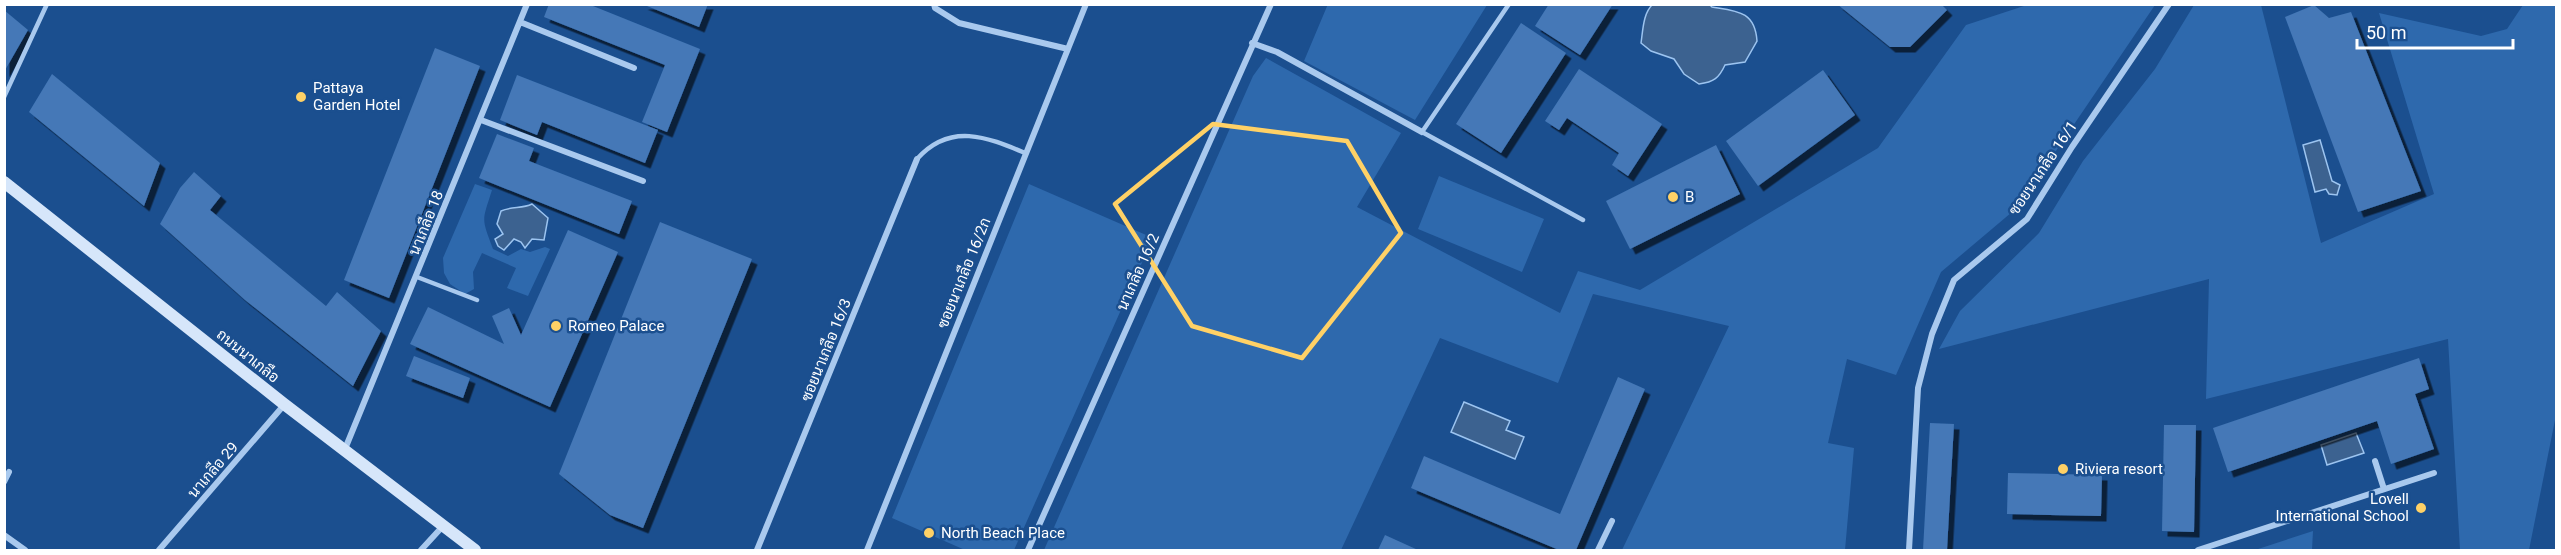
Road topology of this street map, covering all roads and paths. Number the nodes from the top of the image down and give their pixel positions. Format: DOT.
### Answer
graph roads {
  1 [pos="47,4"];
  2 [pos="527,4"];
  3 [pos="934,4"];
  4 [pos="1086,4"];
  5 [pos="1271,4"];
  6 [pos="1509,4"];
  7 [pos="2169,4"];
  8 [pos="520,22"];
  9 [pos="1252,44"];
  10 [pos="1068,49"];
  11 [pos="634,68"];
  12 [pos="4,97"];
  13 [pos="481,120"];
  14 [pos="1422,132"];
  15 [pos="1025,153"];
  16 [pos="917,159"];
  17 [pos="643,181"];
  18 [pos="4,182"];
  19 [pos="1583,220"];
  20 [pos="417,277"];
  21 [pos="477,300"];
  22 [pos="284,404"];
  23 [pos="345,449"];
  24 [pos="2375,461"];
  25 [pos="9,472"];
  26 [pos="2434,472"];
  27 [pos="4,482"];
  28 [pos="2384,489"];
  29 [pos="1612,521"];
  30 [pos="443,526"];
  31 [pos="4,535"];
  32 [pos="25,550"];
  33 [pos="159,550"];
  34 [pos="421,550"];
  35 [pos="475,550"];
  36 [pos="757,550"];
  37 [pos="867,550"];
  38 [pos="1029,550"];
  39 [pos="1598,550"];
  40 [pos="1909,550"];
  41 [pos="2198,550"];
  1 -- 12 [label="lane"];
  2 -- 8 [label="street, นาเกลือ 18"];
  3 -- 10 [label="street"];
  4 -- 10 [label="street, ซอยนาเกลือ 16/2ก"];
  5 -- 9 [label="street, นาเกลือ 16/2"];
  6 -- 14 [label="lane"];
  7 -- 40 [label="street, ซอยนาเกลือ 16/1"];
  8 -- 11 [label="street"];
  8 -- 13 [label="street, นาเกลือ 18"];
  9 -- 14 [label="street"];
  9 -- 38 [label="street, นาเกลือ 16/2"];
  10 -- 15 [label="street, ซอยนาเกลือ 16/2ก"];
  13 -- 17 [label="street"];
  13 -- 20 [label="street, นาเกลือ 18"];
  14 -- 19 [label="lane"];
  15 -- 16 [label="lane"];
  15 -- 37 [label="street, ซอยนาเกลือ 16/2ก"];
  16 -- 36 [label="street, ซอยนาเกลือ 16/3"];
  18 -- 22 [label="street, ถนนนาเกลือ"];
  20 -- 21 [label="lane"];
  20 -- 23 [label="street, นาเกลือ 18"];
  22 -- 23 [label="street, ถนนนาเกลือ"];
  22 -- 33 [label="street, นาเกลือ 29"];
  23 -- 30 [label="street, ถนนนาเกลือ"];
  24 -- 28 [label="street"];
  25 -- 27 [label="street"];
  26 -- 28 [label="street"];
  28 -- 41 [label="street"];
  29 -- 39 [label="street"];
  30 -- 34 [label="street"];
  30 -- 35 [label="street, ถนนนาเกลือ"];
  31 -- 32 [label="street"];
}
